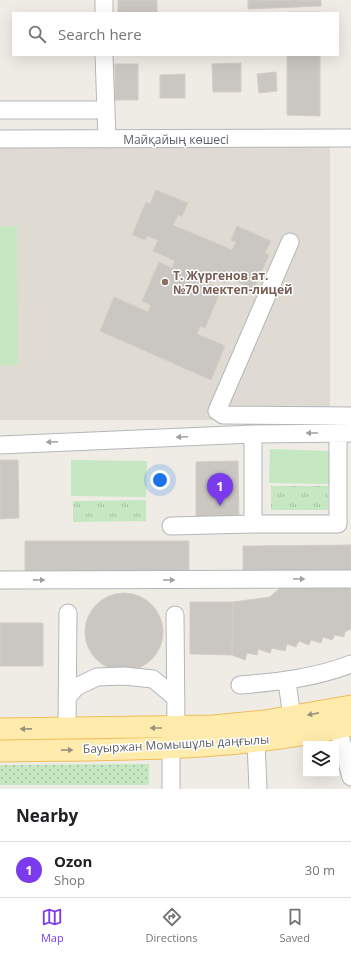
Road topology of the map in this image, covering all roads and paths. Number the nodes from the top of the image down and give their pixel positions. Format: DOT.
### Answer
graph roads {
  1 [pos="104,0"];
  2 [pos="104,12"];
  3 [pos="104,56"];
  4 [pos="0,110"];
  5 [pos="105,110"];
  6 [pos="351,138"];
  7 [pos="0,139"];
  8 [pos="107,139"];
  9 [pos="290,242"];
  10 [pos="351,416"];
  11 [pos="344,433"];
  12 [pos="253,434"];
  13 [pos="0,445"];
  14 [pos="253,524"];
  15 [pos="172,526"];
  16 [pos="351,578"];
  17 [pos="0,580"];
  18 [pos="68,613"];
  19 [pos="174,615"];
  20 [pos="351,664"];
  21 [pos="287,682"];
  22 [pos="240,685"];
  23 [pos="67,698"];
  24 [pos="176,698"];
  25 [pos="351,706"];
  26 [pos="292,717"];
  27 [pos="344,727"];
  28 [pos="67,728"];
  29 [pos="0,729"];
  30 [pos="174,738"];
  31 [pos="256,742"];
  32 [pos="0,751"];
  33 [pos="351,777"];
  34 [pos="351,786"];
  35 [pos="171,789"];
  36 [pos="258,789"];
  37 [pos="350,789"];
  1 -- 2 [label="street"];
  3 -- 5 [label="street"];
  4 -- 5 [label="street"];
  5 -- 8 [label="street"];
  6 -- 8 [label="street, Майқайың көшесі"];
  7 -- 8 [label="street, Майқайың көшесі"];
  9 -- 10 [label="street"];
  11 -- 12 [label="street, one-way"];
  11 -- 14 [label="street"];
  12 -- 13 [label="street, one-way"];
  12 -- 14 [label="street"];
  14 -- 15 [label="street"];
  17 -- 16 [label="street, one-way"];
  18 -- 23 [label="street"];
  19 -- 24 [label="street"];
  20 -- 21 [label="street"];
  21 -- 22 [label="street"];
  21 -- 26 [label="street"];
  23 -- 24 [label="street"];
  23 -- 28 [label="street"];
  24 -- 30 [label="street"];
  25 -- 26 [label="main road, Бауыржан Момышұлы даңғылы, one-way"];
  26 -- 30 [label="main road, Бауыржан Момышұлы даңғылы"];
  27 -- 31 [label="main road, Бауыржан Момышұлы даңғылы"];
  27 -- 33 [label="street"];
  28 -- 29 [label="main road, Бауыржан Момышұлы даңғылы, one-way"];
  30 -- 28 [label="main road, Бауыржан Момышұлы даңғылы, one-way"];
  30 -- 31 [label="main road, Бауыржан Момышұлы даңғылы"];
  32 -- 30 [label="main road, Бауыржан Момышұлы даңғылы, one-way"];
  30 -- 35 [label="street"];
  31 -- 36 [label="street"];
  34 -- 37 [label="street"];
}
